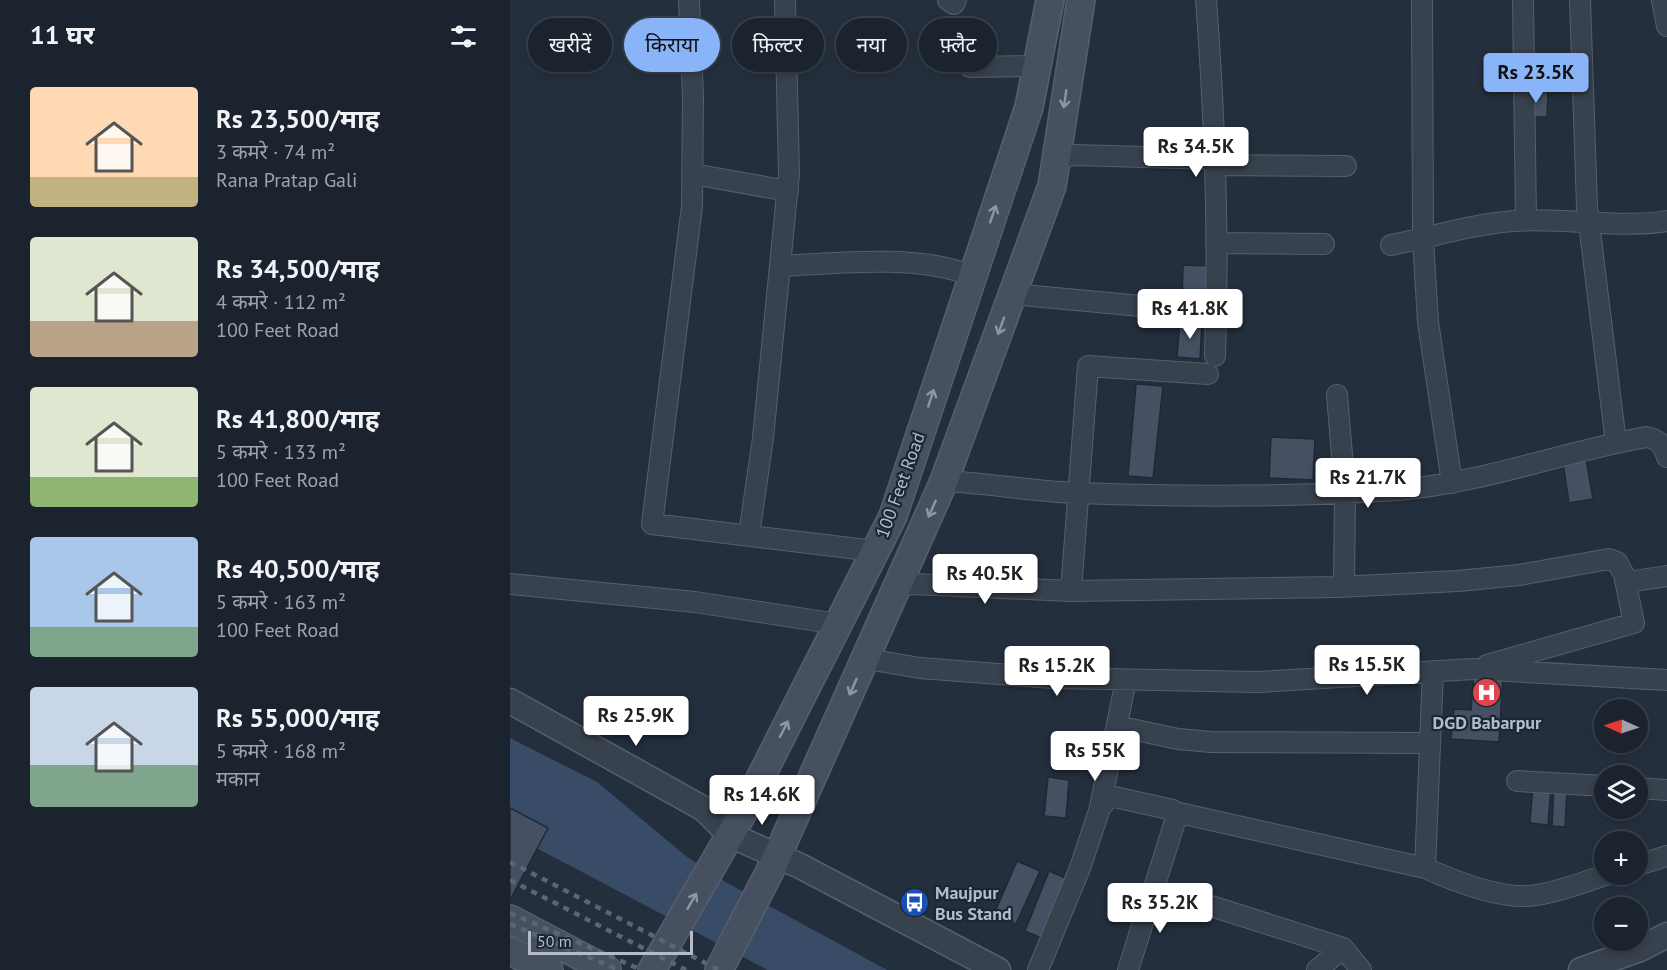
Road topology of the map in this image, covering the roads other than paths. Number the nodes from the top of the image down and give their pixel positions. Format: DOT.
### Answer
graph roads {
  1 [pos="690,0"];
  2 [pos="785,0"];
  3 [pos="948,0"];
  4 [pos="956,0"];
  5 [pos="1050,0"];
  6 [pos="1081,0"];
  7 [pos="1206,0"];
  8 [pos="1422,0"];
  9 [pos="1523,0"];
  10 [pos="1580,0"];
  11 [pos="1662,0"];
  12 [pos="1667,26"];
  13 [pos="1037,66"];
  14 [pos="997,67"];
  15 [pos="1056,159"];
  16 [pos="1214,162"];
  17 [pos="1346,166"];
  18 [pos="693,174"];
  19 [pos="788,190"];
  20 [pos="1526,220"];
  21 [pos="1667,221"];
  22 [pos="1589,223"];
  23 [pos="1423,239"];
  24 [pos="1216,243"];
  25 [pos="1324,244"];
  26 [pos="1391,245"];
  27 [pos="782,266"];
  28 [pos="971,276"];
  29 [pos="1012,294"];
  30 [pos="1216,313"];
  31 [pos="1336,395"];
  32 [pos="1616,443"];
  33 [pos="1667,457"];
  34 [pos="944,481"];
  35 [pos="1452,483"];
  36 [pos="1345,491"];
  37 [pos="1077,493"];
  38 [pos="749,535"];
  39 [pos="874,551"];
  40 [pos="1667,576"];
  41 [pos="1625,580"];
  42 [pos="510,584"];
  43 [pos="1344,586"];
  44 [pos="897,587"];
  45 [pos="1071,591"];
  46 [pos="838,624"];
  47 [pos="867,654"];
  48 [pos="1473,669"];
  49 [pos="1433,671"];
  50 [pos="1126,680"];
  51 [pos="1667,680"];
  52 [pos="510,701"];
  53 [pos="1117,726"];
  54 [pos="1430,743"];
  55 [pos="1517,781"];
  56 [pos="1594,785"];
  57 [pos="1648,789"];
  58 [pos="1667,790"];
  59 [pos="1100,808"];
  60 [pos="1175,812"];
  61 [pos="730,835"];
  62 [pos="777,856"];
  63 [pos="1667,856"];
  64 [pos="1648,862"];
  65 [pos="1425,868"];
  66 [pos="1594,878"];
  67 [pos="1211,906"];
  68 [pos="510,919"];
  69 [pos="1667,935"];
  70 [pos="1343,948"];
  71 [pos="510,951"];
  72 [pos="1610,965"];
  73 [pos="549,970"];
  74 [pos="608,970"];
  75 [pos="652,970"];
  76 [pos="719,970"];
  77 [pos="998,970"];
  78 [pos="1038,970"];
  79 [pos="1128,970"];
  80 [pos="1317,970"];
  81 [pos="1360,970"];
  82 [pos="1581,970"];
  1 -- 18 [label="street"];
  2 -- 19 [label="street"];
  3 -- 4 [label="street"];
  5 -- 13 [label="main road, 100 Feet Road"];
  6 -- 15 [label="main road, 100 Feet Road, one-way"];
  7 -- 16 [label="street"];
  8 -- 23 [label="street"];
  9 -- 20 [label="street"];
  10 -- 22 [label="street"];
  11 -- 12 [label="street"];
  13 -- 14 [label="street"];
  28 -- 13 [label="main road, 100 Feet Road, one-way"];
  15 -- 16 [label="street"];
  15 -- 29 [label="main road, 100 Feet Road"];
  16 -- 17 [label="street"];
  16 -- 24 [label="street"];
  18 -- 19 [label="street"];
  18 -- 38 [label="street"];
  19 -- 27 [label="street"];
  20 -- 22 [label="street"];
  20 -- 23 [label="street"];
  21 -- 22 [label="street"];
  22 -- 32 [label="street"];
  23 -- 26 [label="street"];
  23 -- 35 [label="street"];
  24 -- 25 [label="street"];
  24 -- 30 [label="street"];
  27 -- 28 [label="street"];
  27 -- 38 [label="street"];
  39 -- 28 [label="main road, 100 Feet Road, one-way"];
  29 -- 30 [label="street"];
  29 -- 34 [label="main road, 100 Feet Road, one-way"];
  30 -- 37 [label="street"];
  31 -- 36 [label="street"];
  32 -- 33 [label="street"];
  32 -- 35 [label="street"];
  34 -- 37 [label="street"];
  34 -- 44 [label="main road, 100 Feet Road, one-way"];
  35 -- 36 [label="street"];
  36 -- 37 [label="street"];
  36 -- 43 [label="street"];
  37 -- 45 [label="street"];
  38 -- 39 [label="street"];
  39 -- 46 [label="main road, 100 Feet Road"];
  40 -- 41 [label="street"];
  41 -- 43 [label="street"];
  41 -- 48 [label="street"];
  42 -- 46 [label="street"];
  43 -- 45 [label="street"];
  44 -- 45 [label="street"];
  44 -- 47 [label="main road, 100 Feet Road"];
  61 -- 46 [label="main road, 100 Feet Road, one-way"];
  47 -- 50 [label="street"];
  47 -- 62 [label="main road, 100 Feet Road, one-way"];
  48 -- 49 [label="street"];
  48 -- 51 [label="street"];
  49 -- 50 [label="street"];
  49 -- 54 [label="street"];
  50 -- 53 [label="street"];
  52 -- 61 [label="street"];
  53 -- 54 [label="street"];
  53 -- 59 [label="street"];
  54 -- 65 [label="street"];
  55 -- 56 [label="street"];
  57 -- 58 [label="street"];
  59 -- 60 [label="street"];
  59 -- 78 [label="street"];
  60 -- 65 [label="street"];
  60 -- 79 [label="street"];
  61 -- 62 [label="street"];
  75 -- 61 [label="main road, 100 Feet Road, one-way"];
  62 -- 76 [label="main road, 100 Feet Road"];
  62 -- 77 [label="street"];
  63 -- 64 [label="street"];
  65 -- 66 [label="street"];
  67 -- 70 [label="street"];
  68 -- 74 [label="main road"];
  69 -- 72 [label="street"];
  70 -- 80 [label="street"];
  70 -- 81 [label="street"];
  71 -- 73 [label="main road"];
  72 -- 82 [label="street"];
}
